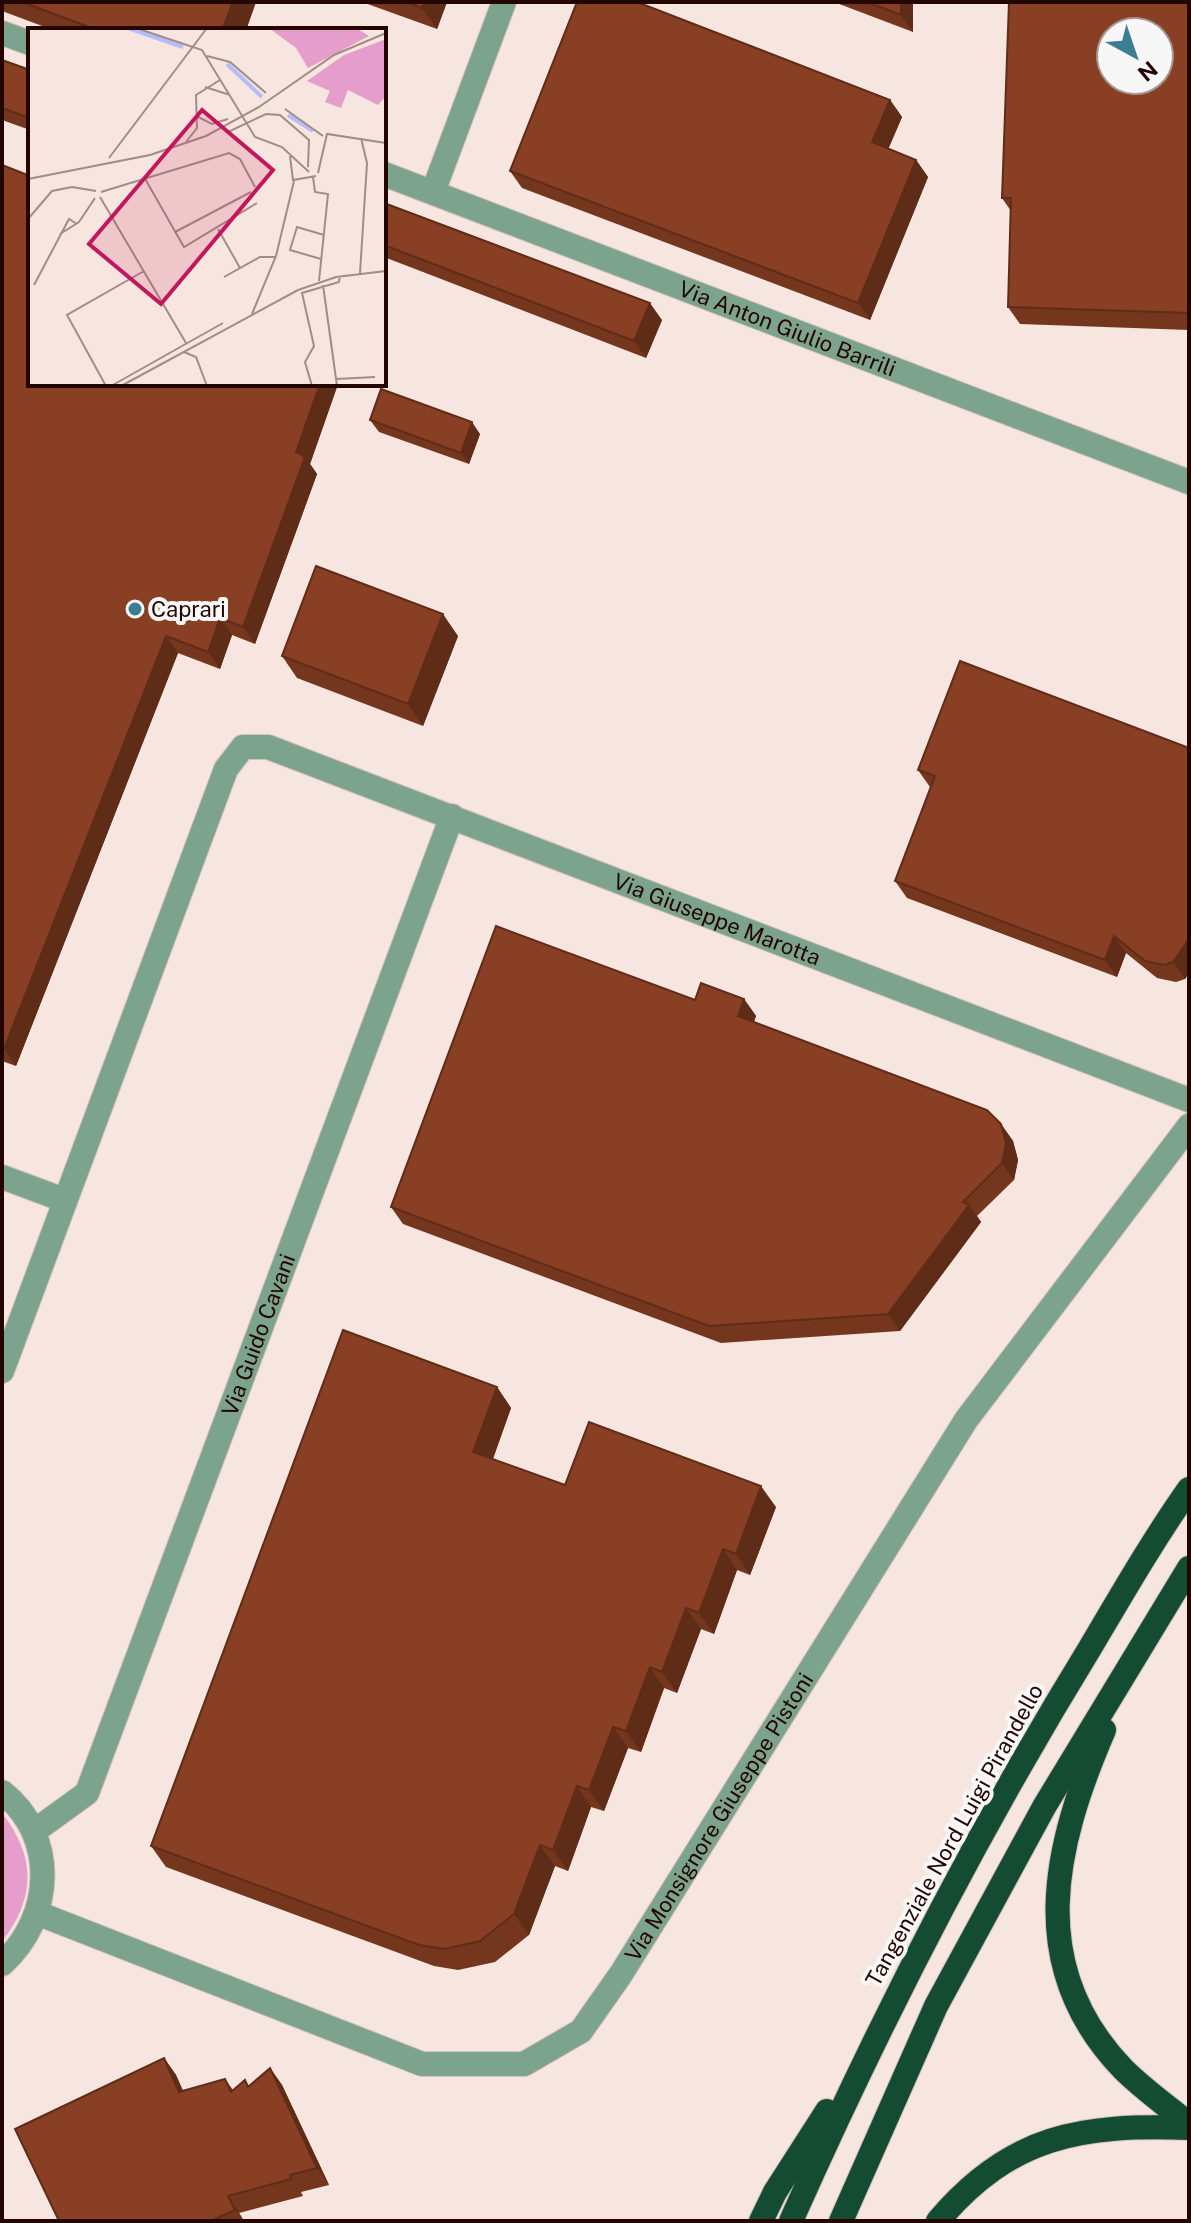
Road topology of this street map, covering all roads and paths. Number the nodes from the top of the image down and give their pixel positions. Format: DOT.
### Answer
graph roads {
  1 [pos="504,2"];
  2 [pos="2,33"];
  3 [pos="28,42"];
  4 [pos="386,175"];
  5 [pos="433,192"];
  6 [pos="1189,482"];
  7 [pos="452,816"];
  8 [pos="1189,1100"];
  9 [pos="1189,1126"];
  10 [pos="2,1177"];
  11 [pos="64,1200"];
  12 [pos="2,1371"];
  13 [pos="1189,1489"];
  14 [pos="1189,1568"];
  15 [pos="1146,1636"];
  16 [pos="2,1792"];
  17 [pos="36,1830"];
  18 [pos="37,1913"];
  19 [pos="2,1964"];
  20 [pos="870,2045"];
  21 [pos="1189,2126"];
  22 [pos="761,2221"];
  23 [pos="791,2221"];
  24 [pos="841,2221"];
  25 [pos="938,2221"];
  1 -- 5 [label="street"];
  2 -- 3 [label="street"];
  4 -- 5 [label="street, Via Anton Giulio Barrili"];
  5 -- 6 [label="street, Via Anton Giulio Barrili"];
  7 -- 8 [label="street, Via Giuseppe Marotta"];
  7 -- 11 [label="street, Via Giuseppe Marotta"];
  7 -- 17 [label="street, Via Guido Cavani"];
  9 -- 18 [label="street, Via Monsignore Giuseppe Pistoni"];
  10 -- 11 [label="street"];
  11 -- 12 [label="street"];
  13 -- 20 [label="highway, Tangenziale Nord Luigi Pirandello"];
  14 -- 15 [label="highway"];
  15 -- 21 [label="highway"];
  15 -- 24 [label="highway"];
  16 -- 17 [label="street"];
  17 -- 18 [label="street"];
  18 -- 19 [label="street"];
  20 -- 22 [label="highway"];
  20 -- 23 [label="highway, Tangenziale Nord Luigi Pirandello"];
  21 -- 25 [label="highway"];
}
